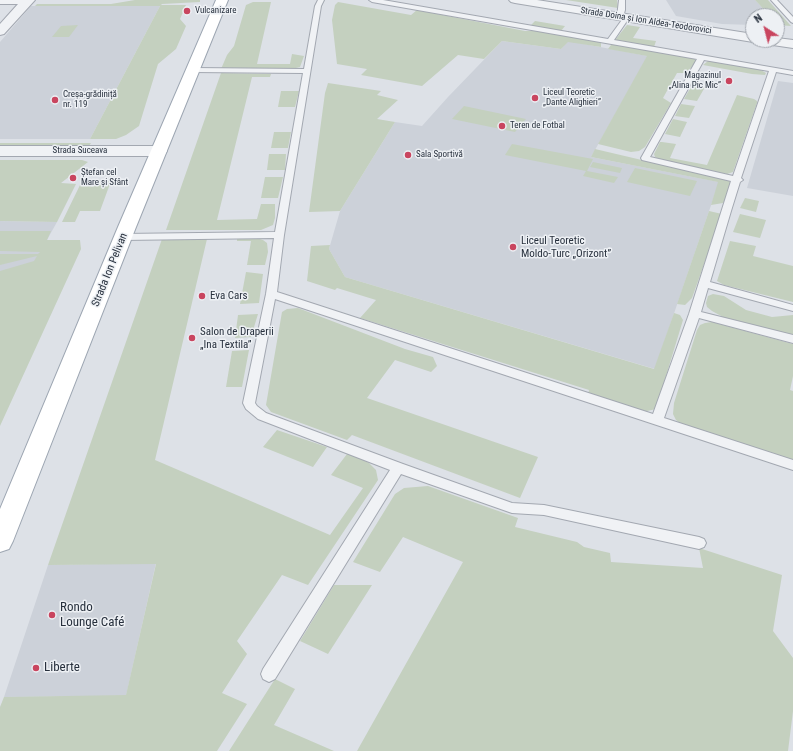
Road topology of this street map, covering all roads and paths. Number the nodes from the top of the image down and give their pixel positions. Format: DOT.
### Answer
graph roads {
  1 [pos="222,0"];
  2 [pos="321,0"];
  3 [pos="372,0"];
  4 [pos="515,0"];
  5 [pos="622,0"];
  6 [pos="774,0"];
  7 [pos="0,1"];
  8 [pos="28,1"];
  9 [pos="623,17"];
  10 [pos="793,21"];
  11 [pos="0,31"];
  12 [pos="745,37"];
  13 [pos="609,42"];
  14 [pos="700,58"];
  15 [pos="193,70"];
  16 [pos="773,70"];
  17 [pos="308,71"];
  18 [pos="793,73"];
  19 [pos="0,151"];
  20 [pos="159,151"];
  21 [pos="738,180"];
  22 [pos="279,235"];
  23 [pos="123,237"];
  24 [pos="704,284"];
  25 [pos="271,294"];
  26 [pos="793,308"];
  27 [pos="695,314"];
  28 [pos="793,339"];
  29 [pos="657,420"];
  30 [pos="793,465"];
  31 [pos="398,468"];
  32 [pos="0,541"];
  33 [pos="699,543"];
  34 [pos="269,674"];
  1 -- 15 [label="main road, Strada Ion Pelivan"];
  2 -- 17 [label="lane"];
  3 -- 13 [label="lane"];
  4 -- 9 [label="street, Strada Doina și Ion Aldea-Teodorovici"];
  5 -- 9 [label="lane"];
  6 -- 10 [label="lane"];
  7 -- 8 [label="street"];
  8 -- 11 [label="street"];
  9 -- 12 [label="street, Strada Doina și Ion Aldea-Teodorovici"];
  9 -- 13 [label="lane"];
  13 -- 14 [label="lane"];
  14 -- 16 [label="lane"];
  14 -- 21 [label="lane"];
  15 -- 17 [label="lane"];
  15 -- 20 [label="main road, Strada Ion Pelivan"];
  16 -- 18 [label="lane"];
  16 -- 21 [label="lane"];
  17 -- 22 [label="lane"];
  19 -- 20 [label="street, Strada Suceava"];
  20 -- 23 [label="main road, Strada Ion Pelivan"];
  21 -- 24 [label="lane"];
  22 -- 23 [label="lane"];
  22 -- 25 [label="lane"];
  23 -- 32 [label="main road, Strada Ion Pelivan"];
  24 -- 26 [label="lane"];
  24 -- 27 [label="lane"];
  25 -- 29 [label="lane"];
  25 -- 31 [label="lane"];
  27 -- 28 [label="lane"];
  27 -- 29 [label="lane"];
  29 -- 30 [label="lane"];
  31 -- 33 [label="lane"];
  31 -- 34 [label="lane"];
}
